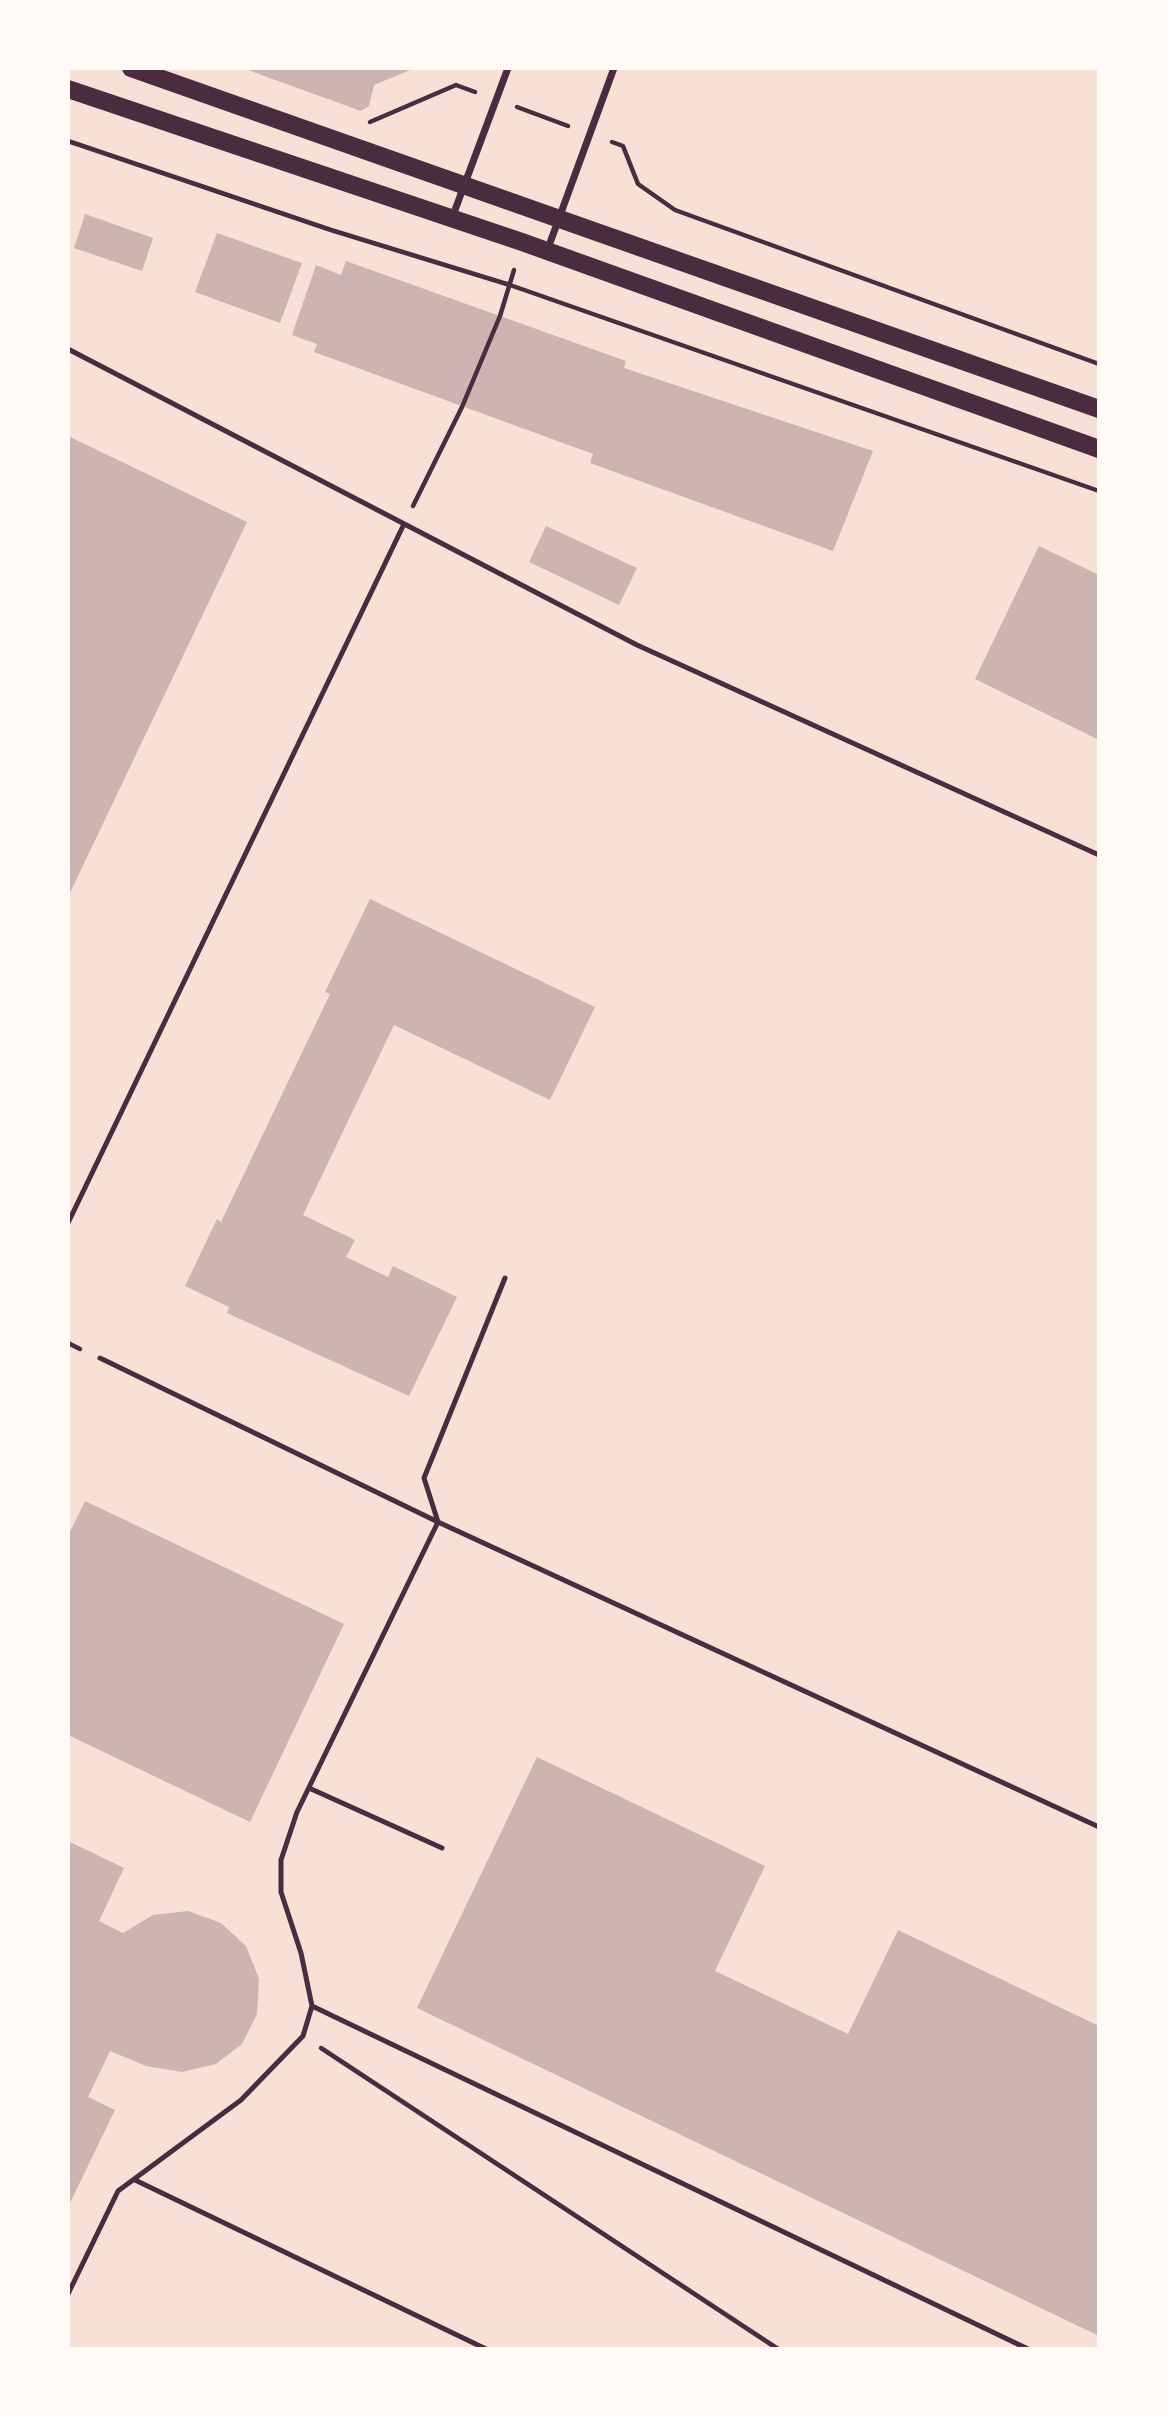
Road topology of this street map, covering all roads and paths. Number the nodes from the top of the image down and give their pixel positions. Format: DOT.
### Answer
graph roads {
  1 [pos="131,68"];
  2 [pos="508,68"];
  3 [pos="614,68"];
  4 [pos="68,89"];
  5 [pos="496,100"];
  6 [pos="366,124"];
  7 [pos="591,134"];
  8 [pos="68,141"];
  9 [pos="465,186"];
  10 [pos="452,219"];
  11 [pos="559,219"];
  12 [pos="547,251"];
  13 [pos="500,316"];
  14 [pos="68,349"];
  15 [pos="1099,364"];
  16 [pos="1099,409"];
  17 [pos="1099,449"];
  18 [pos="1099,491"];
  19 [pos="404,524"];
  20 [pos="1099,855"];
  21 [pos="68,1223"];
  22 [pos="505,1278"];
  23 [pos="100,1358"];
  24 [pos="438,1522"];
  25 [pos="309,1788"];
  26 [pos="1099,1827"];
  27 [pos="442,1848"];
  28 [pos="312,2006"];
  29 [pos="303,2036"];
  30 [pos="135,2180"];
  31 [pos="68,2294"];
  32 [pos="486,2349"];
  33 [pos="778,2349"];
  34 [pos="1028,2349"];
  1 -- 9 [label="main road"];
  2 -- 5 [label="street"];
  3 -- 7 [label="street"];
  4 -- 10 [label="main road"];
  5 -- 6 [label="path"];
  5 -- 7 [label="path"];
  5 -- 9 [label="street"];
  7 -- 11 [label="street"];
  7 -- 15 [label="path"];
  8 -- 18 [label="path"];
  9 -- 10 [label="street"];
  9 -- 11 [label="main road"];
  10 -- 12 [label="main road"];
  11 -- 12 [label="street"];
  11 -- 16 [label="main road"];
  12 -- 17 [label="main road"];
  13 -- 19 [label="path"];
  14 -- 19 [label="lane"];
  19 -- 20 [label="lane"];
  19 -- 21 [label="lane"];
  22 -- 24 [label="lane"];
  23 -- 24 [label="lane"];
  24 -- 25 [label="lane"];
  24 -- 26 [label="lane"];
  25 -- 27 [label="lane"];
  25 -- 28 [label="lane"];
  28 -- 29 [label="lane"];
  28 -- 34 [label="lane"];
  29 -- 30 [label="lane"];
  29 -- 33 [label="path"];
  30 -- 31 [label="lane"];
  30 -- 32 [label="lane"];
}
